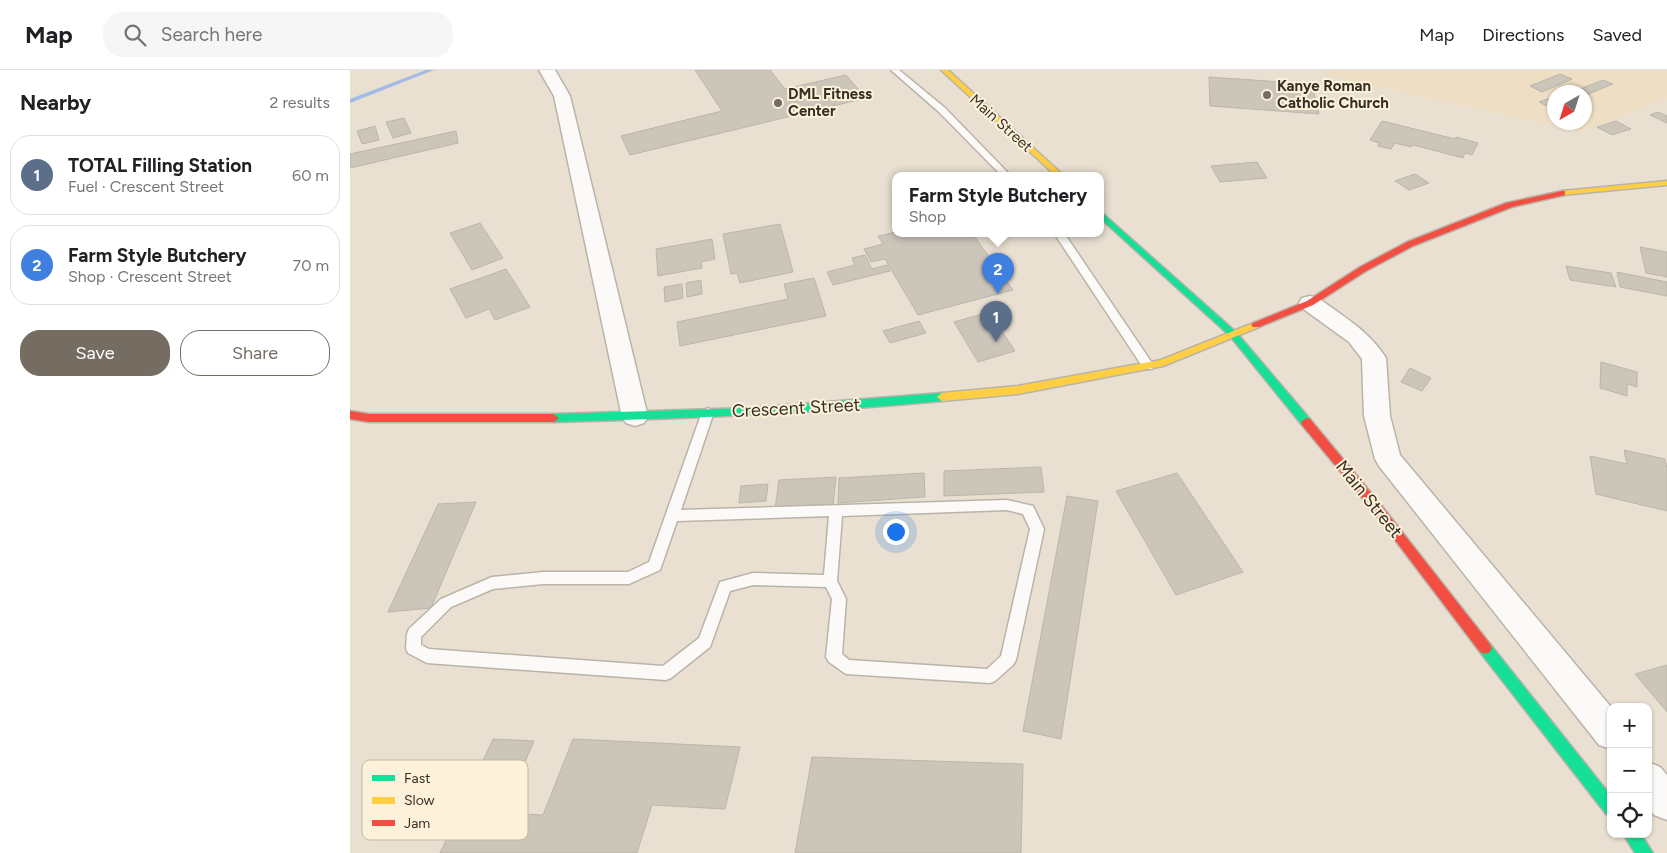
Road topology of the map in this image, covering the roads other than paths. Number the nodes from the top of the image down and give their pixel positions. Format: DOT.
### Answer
graph roads {
  1 [pos="547,70"];
  2 [pos="895,70"];
  3 [pos="944,70"];
  4 [pos="1003,172"];
  5 [pos="1056,172"];
  6 [pos="1667,184"];
  7 [pos="1104,217"];
  8 [pos="1062,237"];
  9 [pos="1310,303"];
  10 [pos="1233,334"];
  11 [pos="1148,366"];
  12 [pos="708,412"];
  13 [pos="350,415"];
  14 [pos="635,417"];
  15 [pos="836,510"];
  16 [pos="672,516"];
  17 [pos="830,581"];
  18 [pos="1607,728"];
  19 [pos="1652,784"];
  20 [pos="1667,802"];
  21 [pos="1607,804"];
  22 [pos="1633,838"];
  23 [pos="1645,853"];
  1 -- 14 [label="street"];
  2 -- 4 [label="lane"];
  3 -- 5 [label="main road, Main Street"];
  6 -- 9 [label="main road, Crescent Street"];
  7 -- 10 [label="main road, Main Street"];
  8 -- 11 [label="lane"];
  9 -- 10 [label="main road, Crescent Street"];
  9 -- 18 [label="street"];
  10 -- 11 [label="main road, Crescent Street"];
  10 -- 21 [label="main road, Main Street"];
  11 -- 12 [label="main road, Crescent Street"];
  12 -- 14 [label="main road, Crescent Street"];
  12 -- 16 [label="lane"];
  13 -- 14 [label="main road, Crescent Street"];
  15 -- 16 [label="lane"];
  15 -- 17 [label="lane"];
  15 -- 17 [label="lane"];
  16 -- 17 [label="lane"];
  19 -- 20 [label="street"];
  22 -- 23 [label="main road"];
}
